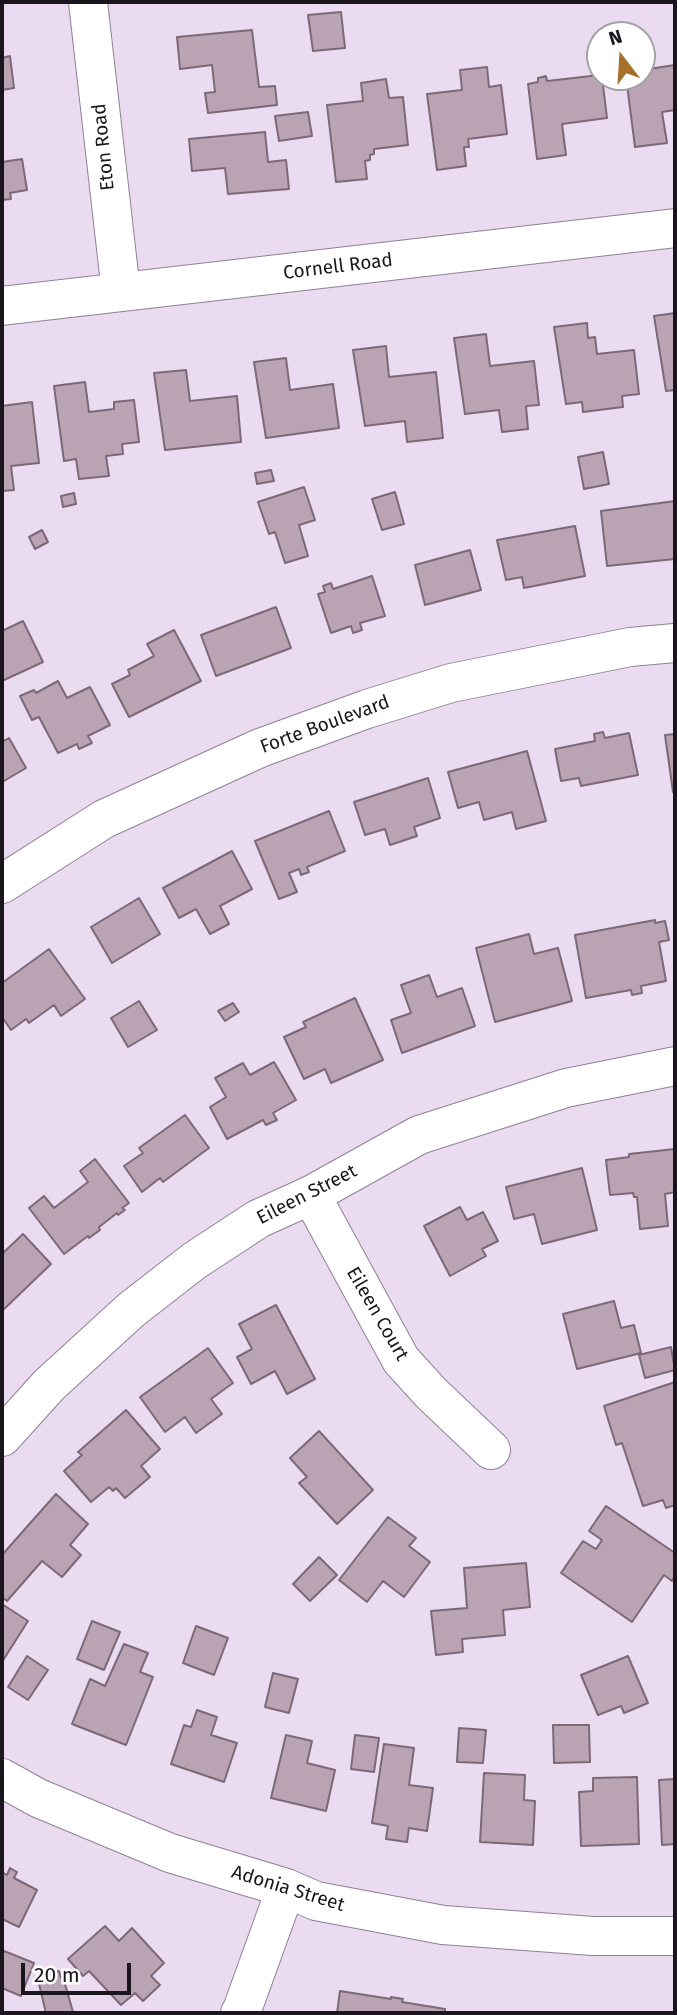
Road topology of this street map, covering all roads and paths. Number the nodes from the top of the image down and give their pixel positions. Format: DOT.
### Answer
graph roads {
  1 [pos="88,2"];
  2 [pos="675,228"];
  3 [pos="121,292"];
  4 [pos="2,306"];
  5 [pos="675,643"];
  6 [pos="2,884"];
  7 [pos="675,1066"];
  8 [pos="311,1195"];
  9 [pos="2,1437"];
  10 [pos="491,1450"];
  11 [pos="2,1778"];
  12 [pos="285,1888"];
  13 [pos="675,1936"];
  14 [pos="240,2013"];
  1 -- 3 [label="street, Eton Road"];
  2 -- 3 [label="street, Cornell Road"];
  3 -- 4 [label="street, Cornell Road"];
  5 -- 6 [label="street, Forte Boulevard"];
  7 -- 8 [label="street, Eileen Street"];
  8 -- 9 [label="street, Eileen Street"];
  8 -- 10 [label="street, Eileen Court"];
  11 -- 12 [label="street, Adonia Street"];
  12 -- 13 [label="street, Adonia Street"];
  12 -- 14 [label="street"];
}
